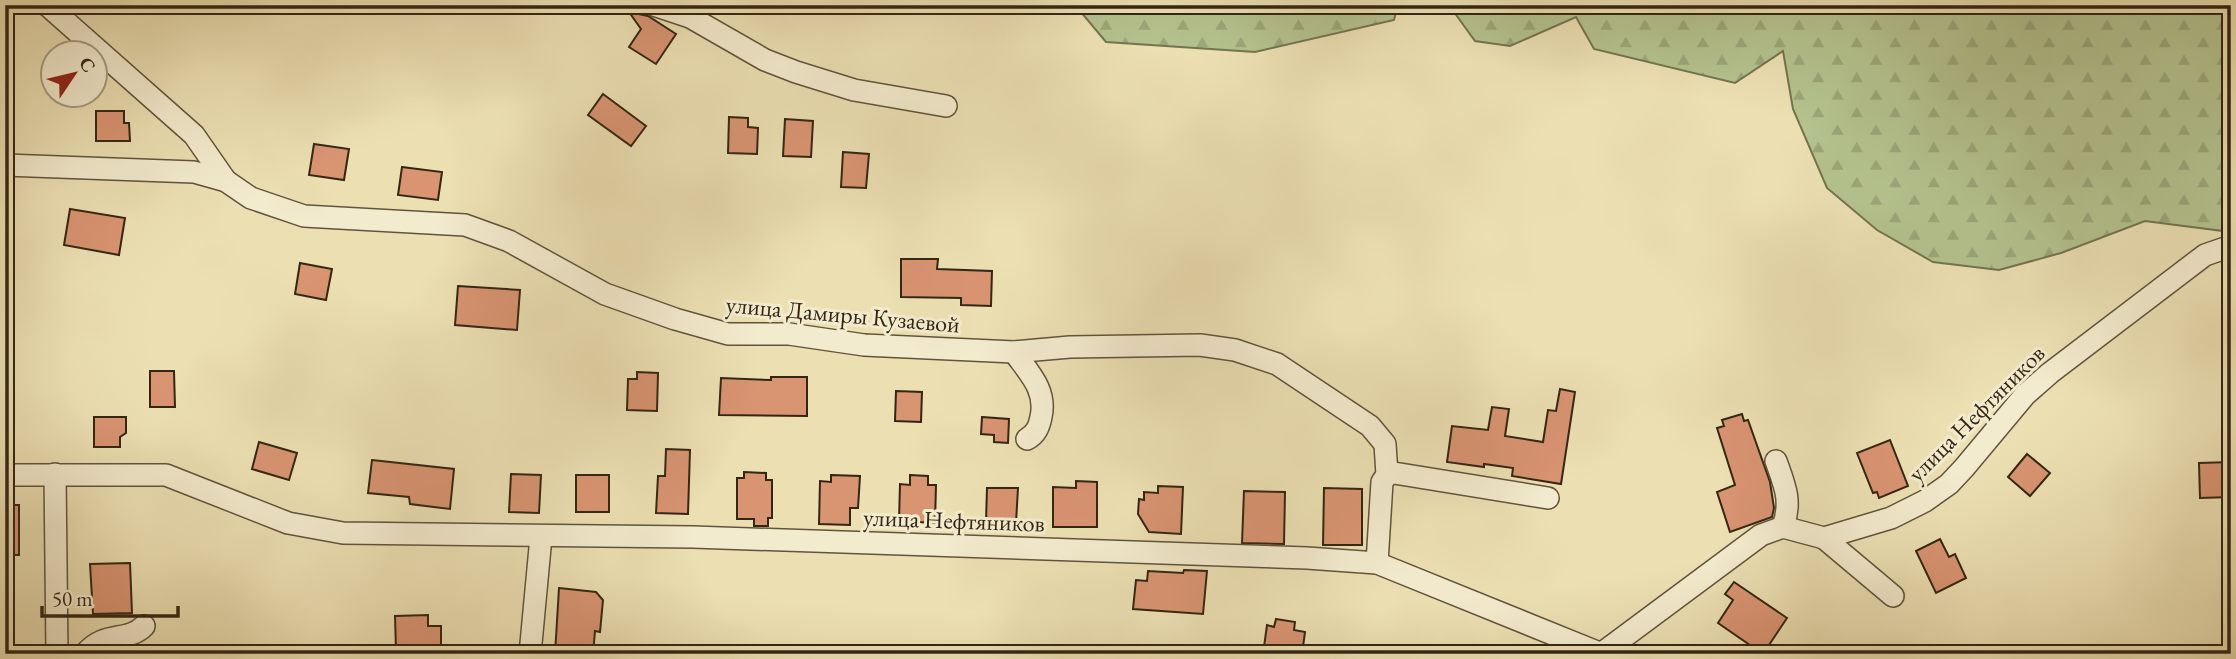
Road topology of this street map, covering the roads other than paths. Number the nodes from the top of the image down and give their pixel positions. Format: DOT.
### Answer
graph roads {
  1 [pos="47,5"];
  2 [pos="654,5"];
  3 [pos="946,106"];
  4 [pos="5,165"];
  5 [pos="226,181"];
  6 [pos="2231,246"];
  7 [pos="1014,352"];
  8 [pos="1027,439"];
  9 [pos="1776,461"];
  10 [pos="55,474"];
  11 [pos="5,475"];
  12 [pos="1387,475"];
  13 [pos="1548,498"];
  14 [pos="1783,527"];
  15 [pos="541,537"];
  16 [pos="1824,538"];
  17 [pos="1377,563"];
  18 [pos="1893,596"];
  19 [pos="144,626"];
  20 [pos="57,654"];
  21 [pos="85,654"];
  22 [pos="530,654"];
  23 [pos="1602,654"];
  1 -- 5 [label="street"];
  2 -- 3 [label="street"];
  4 -- 5 [label="street, улица Дамиры Кузаевой"];
  5 -- 7 [label="street, улица Дамиры Кузаевой"];
  6 -- 16 [label="street, улица Нефтяников"];
  7 -- 8 [label="street"];
  7 -- 12 [label="street, улица Дамиры Кузаевой"];
  9 -- 14 [label="street"];
  10 -- 11 [label="street, улица Нефтяников"];
  10 -- 15 [label="street, улица Нефтяников"];
  10 -- 20 [label="street"];
  12 -- 13 [label="street"];
  12 -- 17 [label="street, улица Дамиры Кузаевой"];
  14 -- 16 [label="street"];
  14 -- 23 [label="street, улица Нефтяников"];
  15 -- 17 [label="street, улица Нефтяников"];
  15 -- 22 [label="street"];
  16 -- 18 [label="street"];
  17 -- 23 [label="street, улица Нефтяников"];
  19 -- 21 [label="street"];
}
